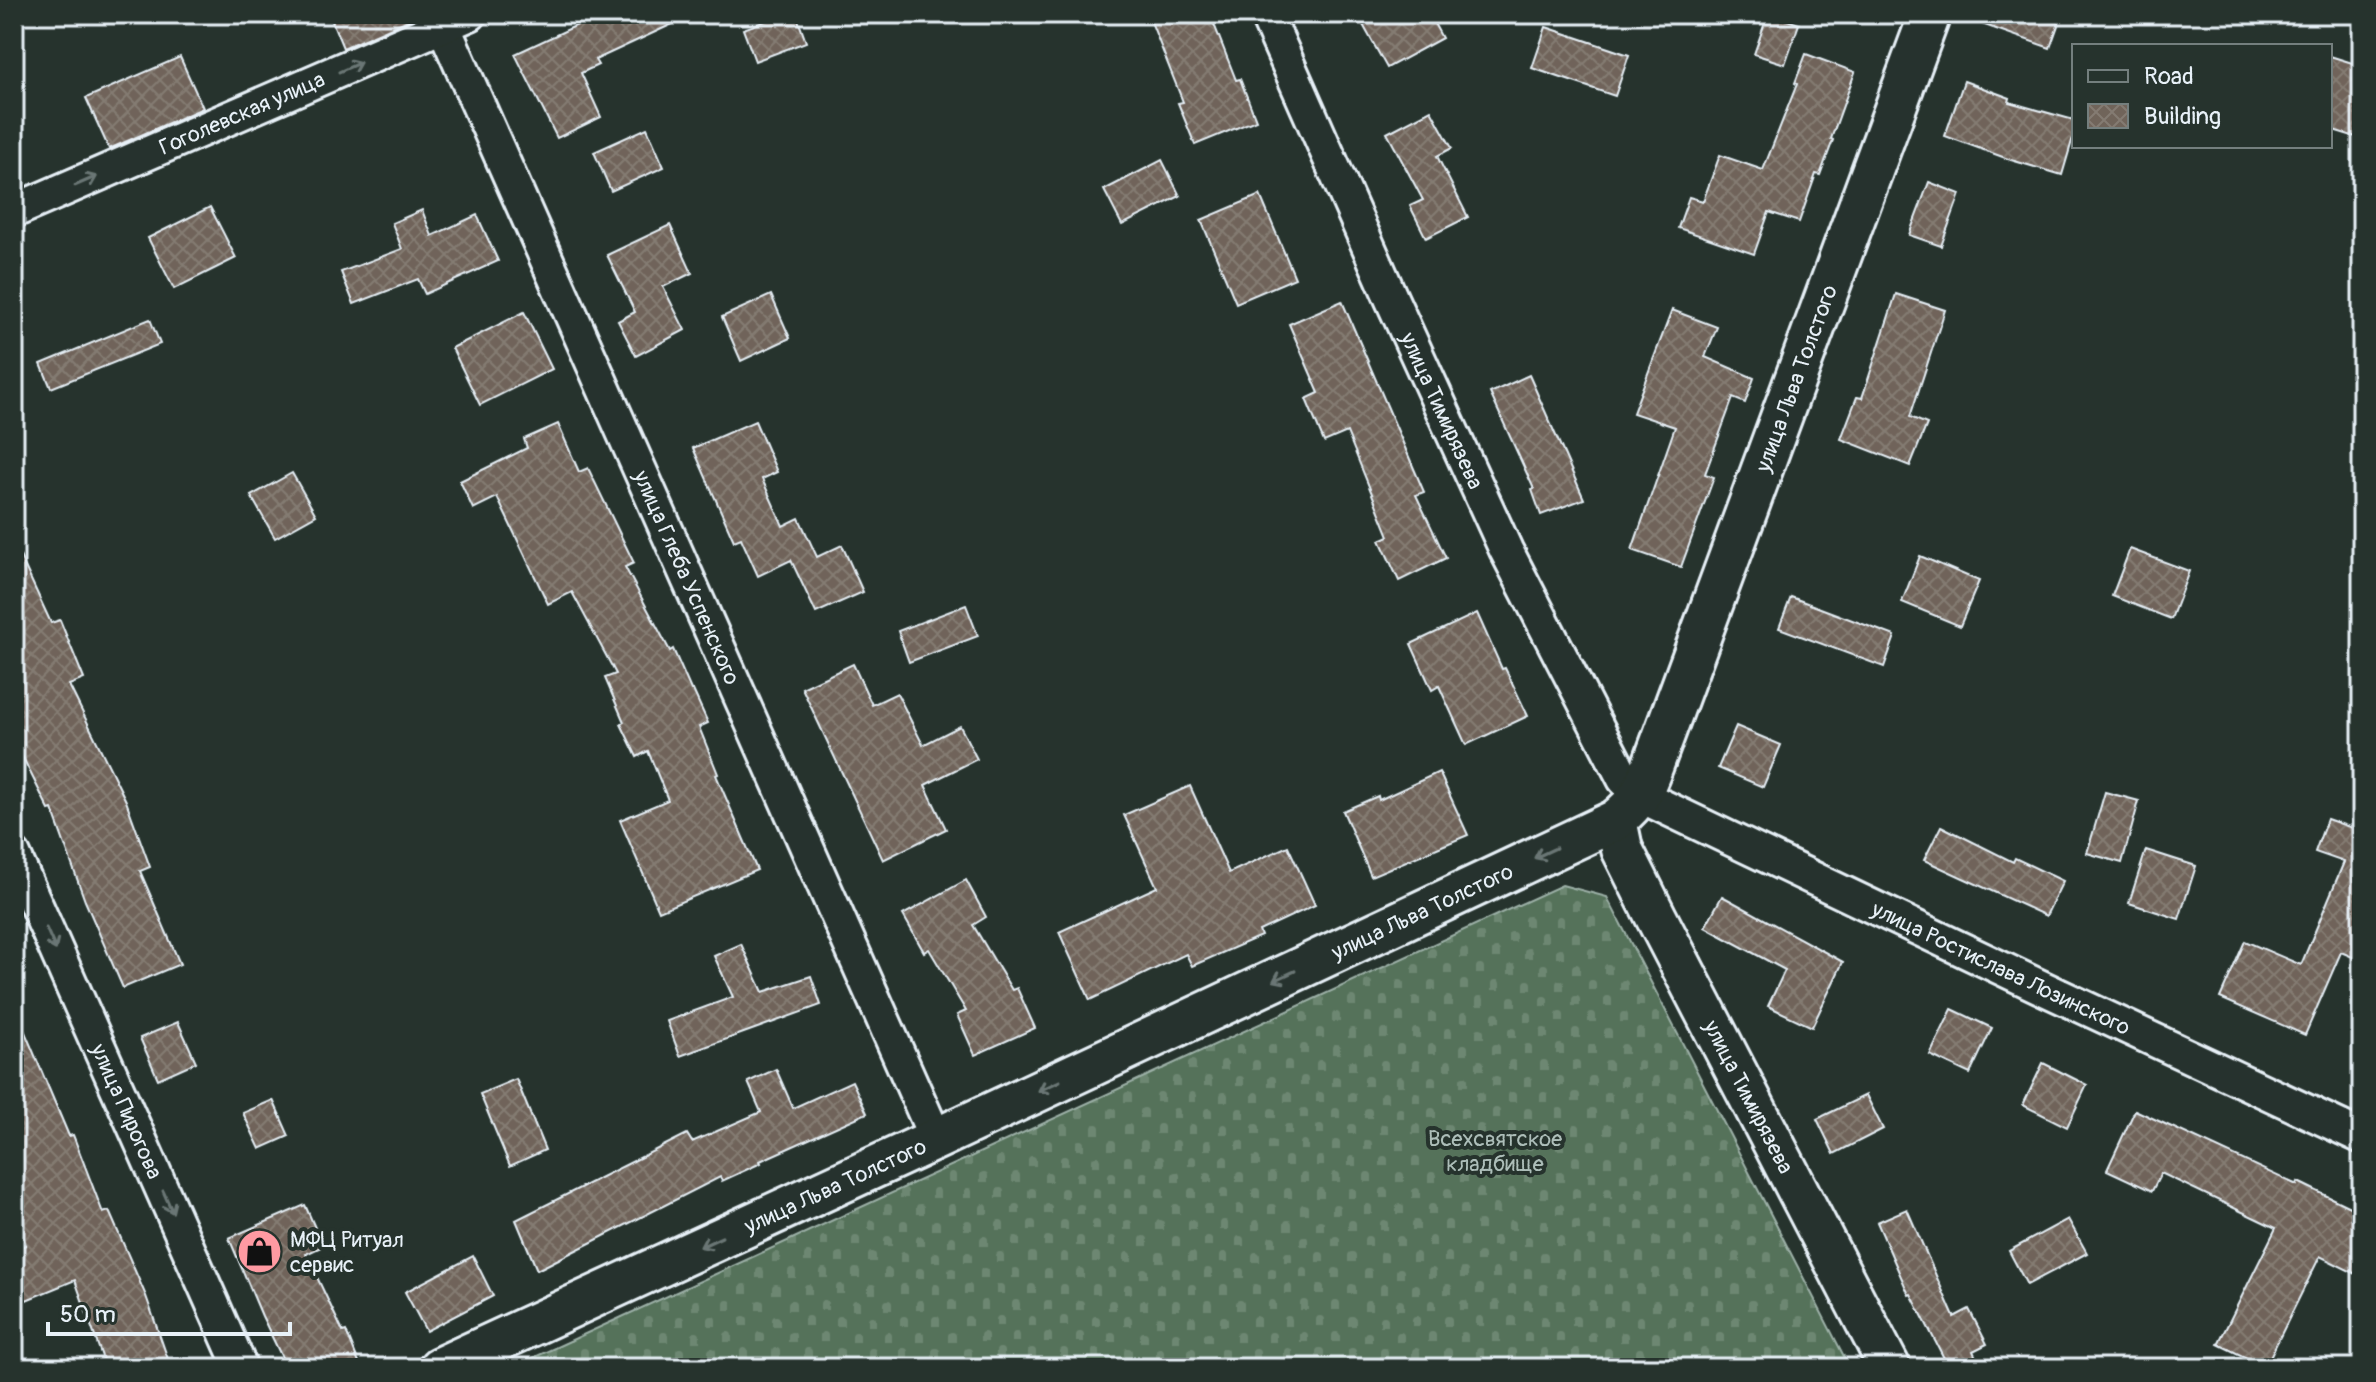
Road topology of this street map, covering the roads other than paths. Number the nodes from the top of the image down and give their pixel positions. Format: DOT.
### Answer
graph roads {
  1 [pos="1266,14"];
  2 [pos="1930,14"];
  3 [pos="451,18"];
  4 [pos="14,211"];
  5 [pos="1629,808"];
  6 [pos="14,855"];
  7 [pos="2360,1128"];
  8 [pos="936,1139"];
  9 [pos="241,1368"];
  10 [pos="439,1368"];
  11 [pos="1890,1368"];
  1 -- 5 [label="street, улица Тимирязева"];
  2 -- 5 [label="street, улица Льва Толстого"];
  4 -- 3 [label="street, Гоголевская улица, one-way"];
  3 -- 8 [label="street, улица Глеба Успенского"];
  5 -- 7 [label="street, улица Ростислава Лозинского"];
  5 -- 8 [label="street, улица Льва Толстого, one-way"];
  5 -- 11 [label="street, улица Тимирязева"];
  6 -- 9 [label="street, улица Пирогова, one-way"];
  8 -- 10 [label="street, улица Льва Толстого, one-way"];
}
